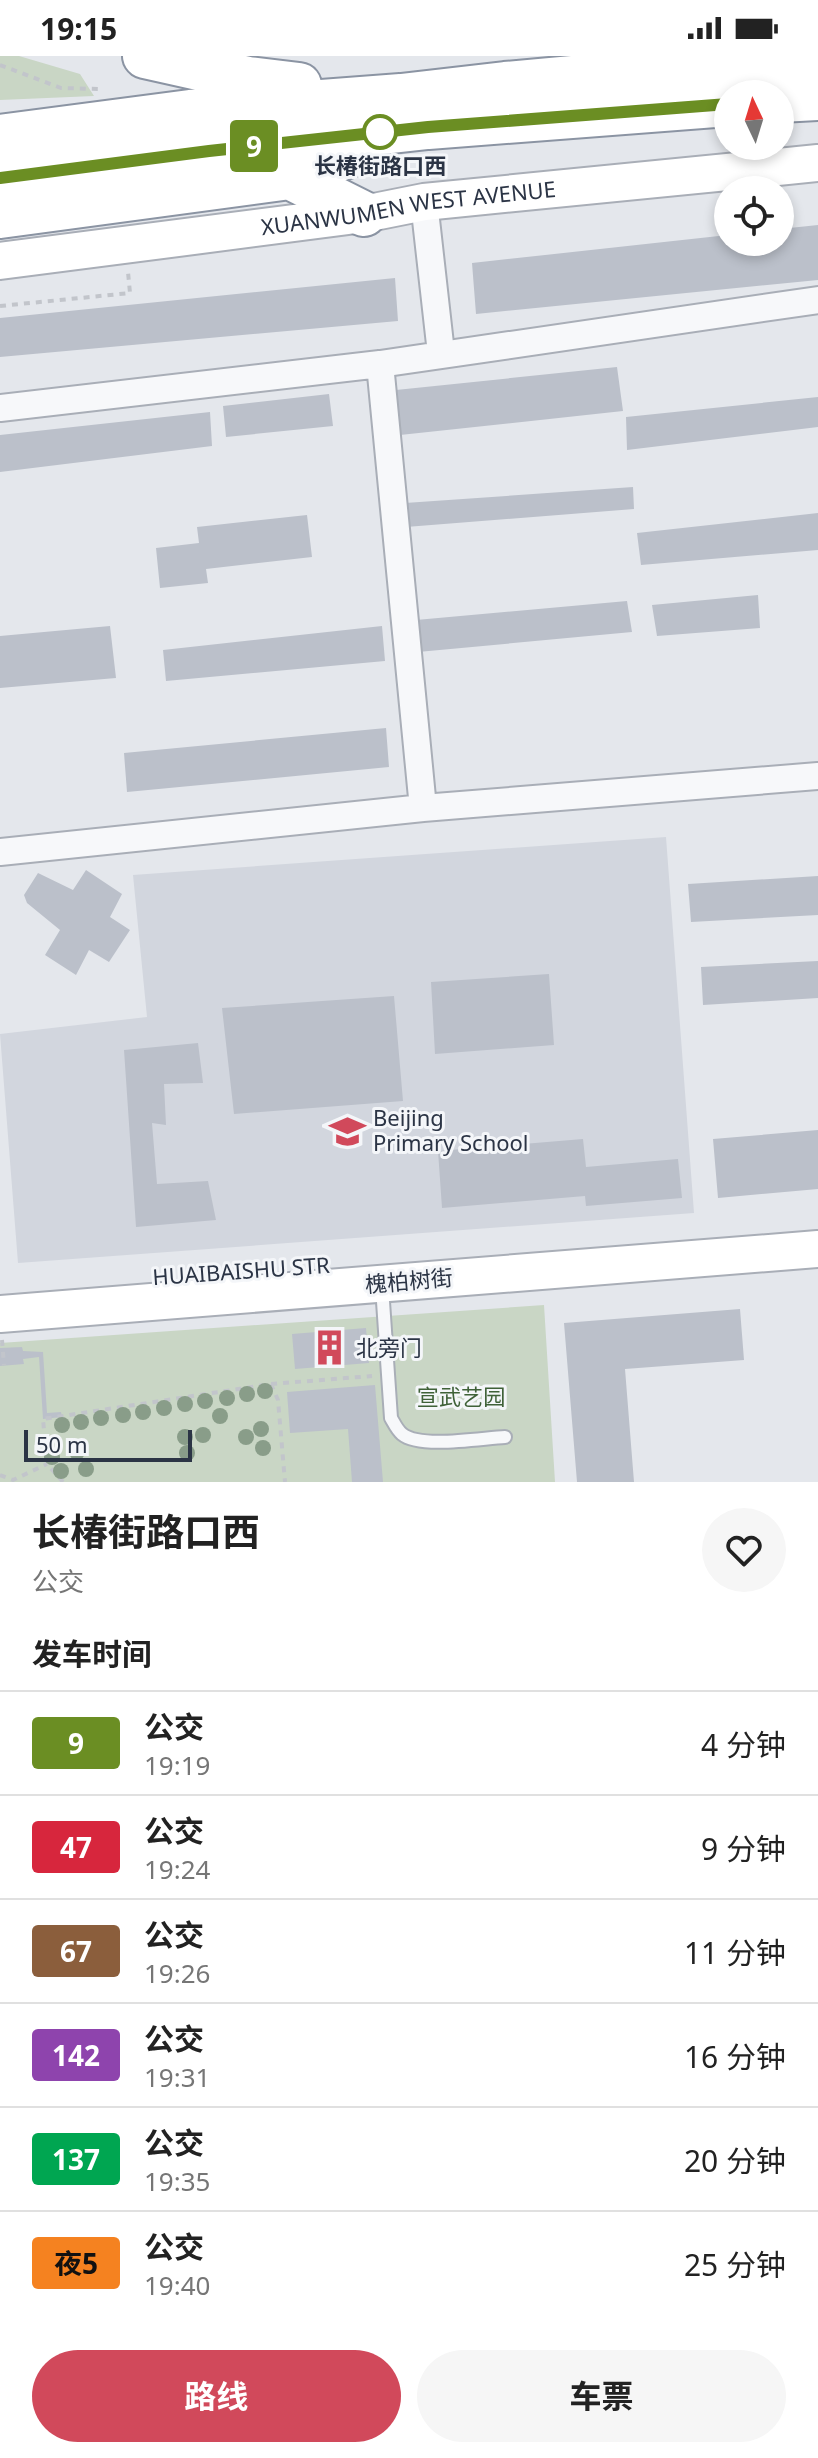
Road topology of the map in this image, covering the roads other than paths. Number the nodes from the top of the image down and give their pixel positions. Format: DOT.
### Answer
graph roads {
  1 [pos="145,56"];
  2 [pos="201,56"];
  3 [pos="818,56"];
  4 [pos="248,79"];
  5 [pos="818,98"];
  6 [pos="794,99"];
  7 [pos="714,104"];
  8 [pos="414,112"];
  9 [pos="6,137"];
  10 [pos="818,163"];
  11 [pos="290,177"];
  12 [pos="0,178"];
  13 [pos="424,202"];
  14 [pos="20,213"];
  15 [pos="364,214"];
  16 [pos="0,225"];
  17 [pos="0,261"];
  18 [pos="818,300"];
  19 [pos="441,353"];
  20 [pos="380,364"];
  21 [pos="0,408"];
  22 [pos="818,776"];
  23 [pos="423,808"];
  24 [pos="0,852"];
  25 [pos="818,1228"];
  26 [pos="818,1249"];
  27 [pos="382,1284"];
  28 [pos="0,1290"];
  29 [pos="0,1314"];
  30 [pos="505,1437"];
  1 -- 4 [label="highway"];
  2 -- 4 [label="highway"];
  3 -- 8 [label="highway"];
  4 -- 8 [label="highway"];
  5 -- 6 [label="highway"];
  7 -- 8 [label="highway"];
  8 -- 9 [label="highway"];
  8 -- 11 [label="highway"];
  8 -- 12 [label="highway"];
  10 -- 13 [label="street, XUANWUMEN WEST AVENUE"];
  11 -- 14 [label="highway"];
  11 -- 15 [label="highway"];
  13 -- 15 [label="street, XUANWUMEN WEST AVENUE"];
  13 -- 19 [label="street"];
  14 -- 16 [label="highway"];
  15 -- 17 [label="street, XUANWUMEN WEST AVENUE"];
  18 -- 19 [label="street"];
  19 -- 20 [label="street"];
  20 -- 21 [label="street"];
  20 -- 23 [label="street"];
  22 -- 23 [label="street"];
  23 -- 24 [label="street"];
  25 -- 28 [label="street, HUAIBAISHU STR"];
  26 -- 27 [label="street, 槐柏树街"];
  27 -- 29 [label="street, 槐柏树街"];
  27 -- 30 [label="lane"];
}
